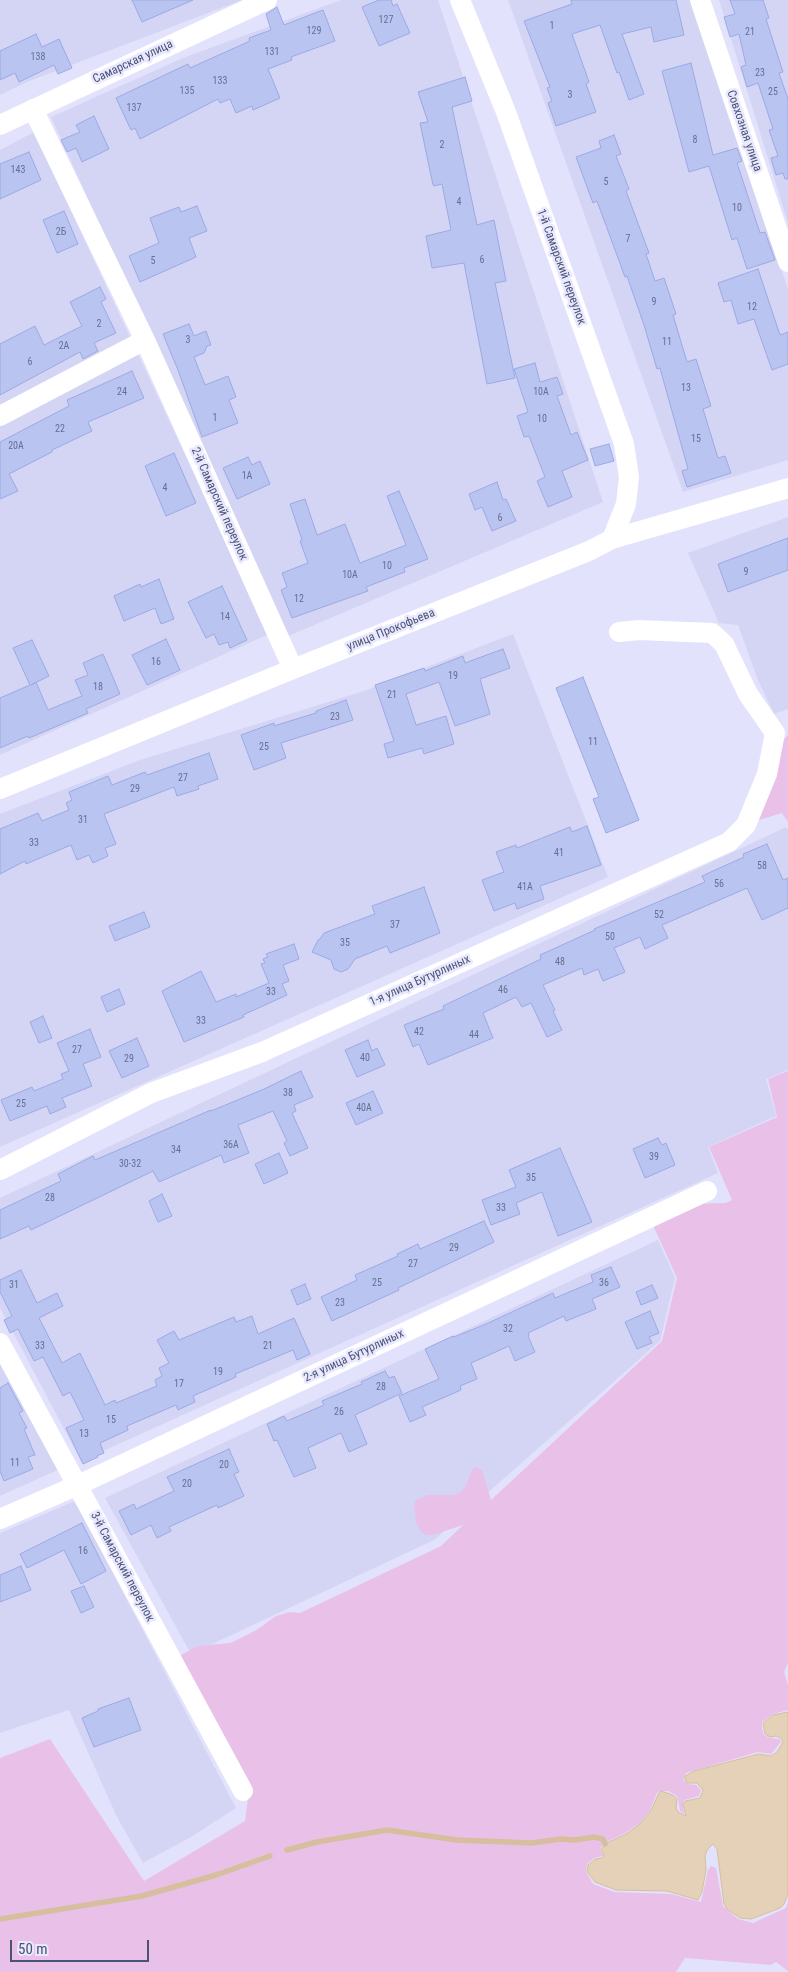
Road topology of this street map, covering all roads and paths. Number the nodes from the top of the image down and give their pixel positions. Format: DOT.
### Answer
graph roads {
  1 [pos="267,0"];
  2 [pos="460,0"];
  3 [pos="700,0"];
  4 [pos="33,109"];
  5 [pos="0,125"];
  6 [pos="788,262"];
  7 [pos="145,340"];
  8 [pos="0,416"];
  9 [pos="788,488"];
  10 [pos="612,539"];
  11 [pos="619,632"];
  12 [pos="293,669"];
  13 [pos="0,789"];
  14 [pos="0,1170"];
  15 [pos="707,1191"];
  16 [pos="0,1343"];
  17 [pos="78,1485"];
  18 [pos="0,1519"];
  19 [pos="243,1791"];
  1 -- 4 [label="street, Самарская улица"];
  2 -- 10 [label="street, 1-й Самарский переулок"];
  3 -- 6 [label="street, Совхозная улица"];
  4 -- 5 [label="street, Самарская улица"];
  4 -- 7 [label="street, 2-й Самарский переулок"];
  7 -- 8 [label="street"];
  7 -- 12 [label="street, 2-й Самарский переулок"];
  9 -- 10 [label="street, улица Прокофьева"];
  10 -- 12 [label="street, улица Прокофьева"];
  11 -- 14 [label="street, 1-я улица Бутурлиных"];
  12 -- 13 [label="street, улица Прокофьева"];
  15 -- 17 [label="street, 2-я улица Бутурлиных"];
  16 -- 17 [label="street, 3-й Самарский переулок"];
  17 -- 18 [label="street, 2-я улица Бутурлиных"];
  17 -- 19 [label="street, 3-й Самарский переулок"];
}
